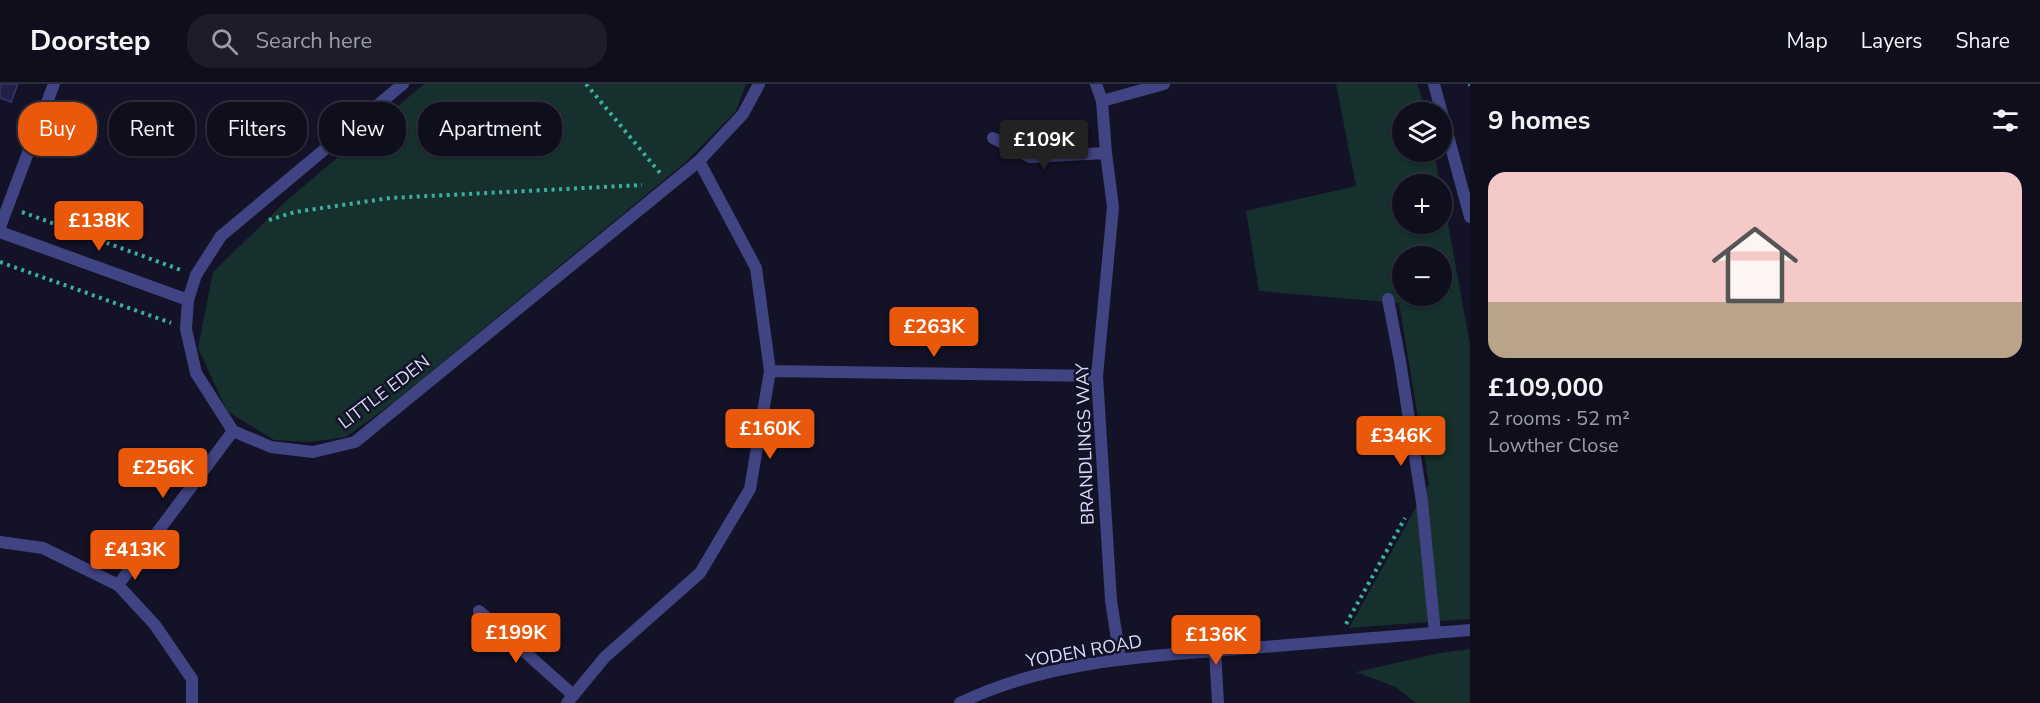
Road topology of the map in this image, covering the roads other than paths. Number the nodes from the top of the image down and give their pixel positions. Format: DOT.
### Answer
graph roads {
  1 [pos="54,84"];
  2 [pos="403,84"];
  3 [pos="759,84"];
  4 [pos="1096,84"];
  5 [pos="1164,84"];
  6 [pos="1434,84"];
  7 [pos="1102,101"];
  8 [pos="993,138"];
  9 [pos="1106,153"];
  10 [pos="699,161"];
  11 [pos="1470,217"];
  12 [pos="0,227"];
  13 [pos="0,232"];
  14 [pos="1388,299"];
  15 [pos="188,300"];
  16 [pos="770,371"];
  17 [pos="1097,376"];
  18 [pos="232,431"];
  19 [pos="0,542"];
  20 [pos="118,585"];
  21 [pos="479,611"];
  22 [pos="1470,630"];
  23 [pos="1435,633"];
  24 [pos="1215,651"];
  25 [pos="1120,659"];
  26 [pos="570,699"];
  27 [pos="192,703"];
  28 [pos="960,703"];
  29 [pos="1218,703"];
  1 -- 12 [label="street"];
  2 -- 15 [label="street"];
  3 -- 10 [label="street, LITTLE EDEN"];
  4 -- 7 [label="street, BRANDLINGS WAY"];
  5 -- 7 [label="street"];
  6 -- 11 [label="street"];
  7 -- 9 [label="street, BRANDLINGS WAY"];
  8 -- 9 [label="street"];
  9 -- 17 [label="street, BRANDLINGS WAY"];
  10 -- 16 [label="street"];
  10 -- 18 [label="street, LITTLE EDEN"];
  13 -- 15 [label="street"];
  14 -- 23 [label="street"];
  15 -- 18 [label="street"];
  16 -- 17 [label="street"];
  16 -- 26 [label="street"];
  17 -- 25 [label="street, BRANDLINGS WAY"];
  18 -- 20 [label="street"];
  19 -- 20 [label="street"];
  20 -- 27 [label="street"];
  21 -- 26 [label="street"];
  22 -- 23 [label="street, YODEN ROAD"];
  23 -- 24 [label="street, YODEN ROAD"];
  24 -- 25 [label="street, YODEN ROAD"];
  24 -- 29 [label="street"];
  25 -- 28 [label="street, YODEN ROAD"];
}
